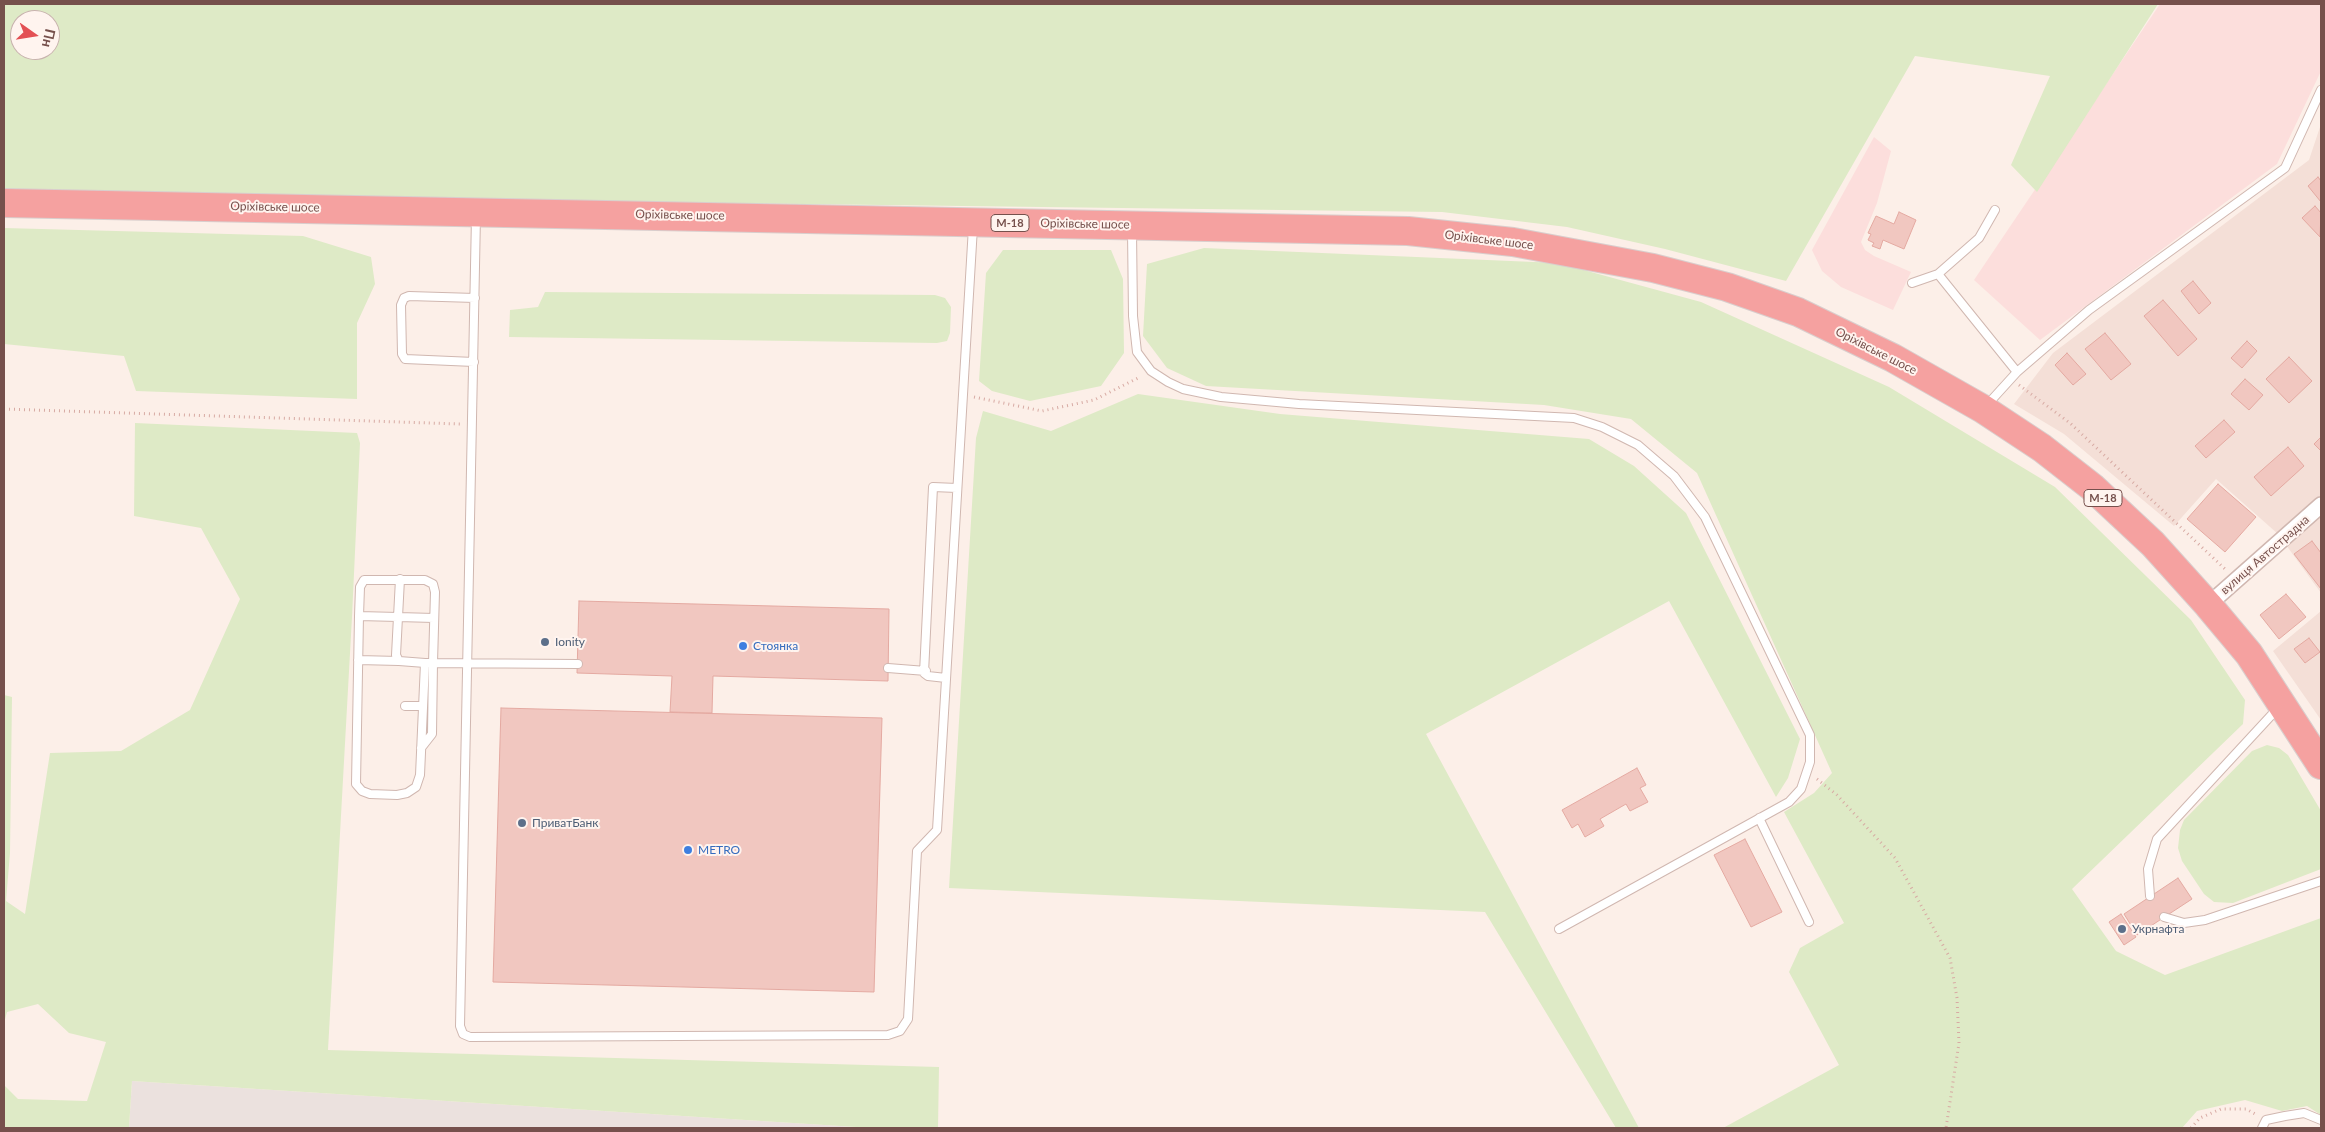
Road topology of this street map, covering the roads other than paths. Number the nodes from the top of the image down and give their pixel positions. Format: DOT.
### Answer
graph roads {
  1 [pos="2321,90"];
  2 [pos="4,203"];
  3 [pos="1995,210"];
  4 [pos="476,211"];
  5 [pos="973,222"];
  6 [pos="1132,225"];
  7 [pos="1938,274"];
  8 [pos="1912,283"];
  9 [pos="475,298"];
  10 [pos="474,362"];
  11 [pos="2017,372"];
  12 [pos="1983,410"];
  13 [pos="958,488"];
  14 [pos="2321,505"];
  15 [pos="400,579"];
  16 [pos="2208,605"];
  17 [pos="359,616"];
  18 [pos="398,617"];
  19 [pos="434,618"];
  20 [pos="358,660"];
  21 [pos="399,661"];
  22 [pos="469,662"];
  23 [pos="578,664"];
  24 [pos="430,665"];
  25 [pos="888,668"];
  26 [pos="926,671"];
  27 [pos="946,678"];
  28 [pos="2283,703"];
  29 [pos="406,706"];
  30 [pos="423,706"];
  31 [pos="421,748"];
  32 [pos="2321,765"];
  33 [pos="1759,818"];
  34 [pos="2321,882"];
  35 [pos="2150,896"];
  36 [pos="2164,917"];
  37 [pos="1809,922"];
  38 [pos="1559,929"];
  39 [pos="2321,1120"];
  40 [pos="2262,1128"];
  1 -- 11 [label="lane"];
  2 -- 4 [label="highway, Оріхівське шосе / М-18"];
  3 -- 7 [label="lane"];
  4 -- 5 [label="highway, Оріхівське шосе / М-18"];
  4 -- 9 [label="lane"];
  5 -- 6 [label="highway, Оріхівське шосе / М-18"];
  5 -- 13 [label="lane"];
  6 -- 12 [label="highway, Оріхівське шосе / М-18"];
  6 -- 33 [label="lane"];
  7 -- 8 [label="lane"];
  7 -- 11 [label="lane"];
  9 -- 10 [label="lane"];
  9 -- 10 [label="lane"];
  10 -- 22 [label="lane"];
  11 -- 12 [label="lane"];
  12 -- 16 [label="highway, М-18"];
  13 -- 26 [label="lane"];
  13 -- 27 [label="lane"];
  14 -- 16 [label="street, вулиця Автострадна"];
  15 -- 17 [label="lane"];
  15 -- 18 [label="lane"];
  15 -- 19 [label="lane"];
  16 -- 28 [label="highway, М-18"];
  17 -- 18 [label="lane"];
  17 -- 20 [label="lane"];
  18 -- 19 [label="lane"];
  18 -- 21 [label="lane"];
  19 -- 24 [label="lane"];
  20 -- 21 [label="lane"];
  20 -- 31 [label="lane"];
  21 -- 24 [label="lane"];
  22 -- 23 [label="lane"];
  22 -- 24 [label="lane"];
  22 -- 27 [label="lane"];
  24 -- 30 [label="lane"];
  24 -- 31 [label="lane"];
  25 -- 26 [label="lane"];
  26 -- 27 [label="lane"];
  28 -- 32 [label="highway, М-18"];
  28 -- 35 [label="lane"];
  29 -- 30 [label="lane"];
  30 -- 31 [label="lane"];
  33 -- 37 [label="lane"];
  33 -- 38 [label="lane"];
  34 -- 36 [label="lane"];
  39 -- 40 [label="lane"];
}
